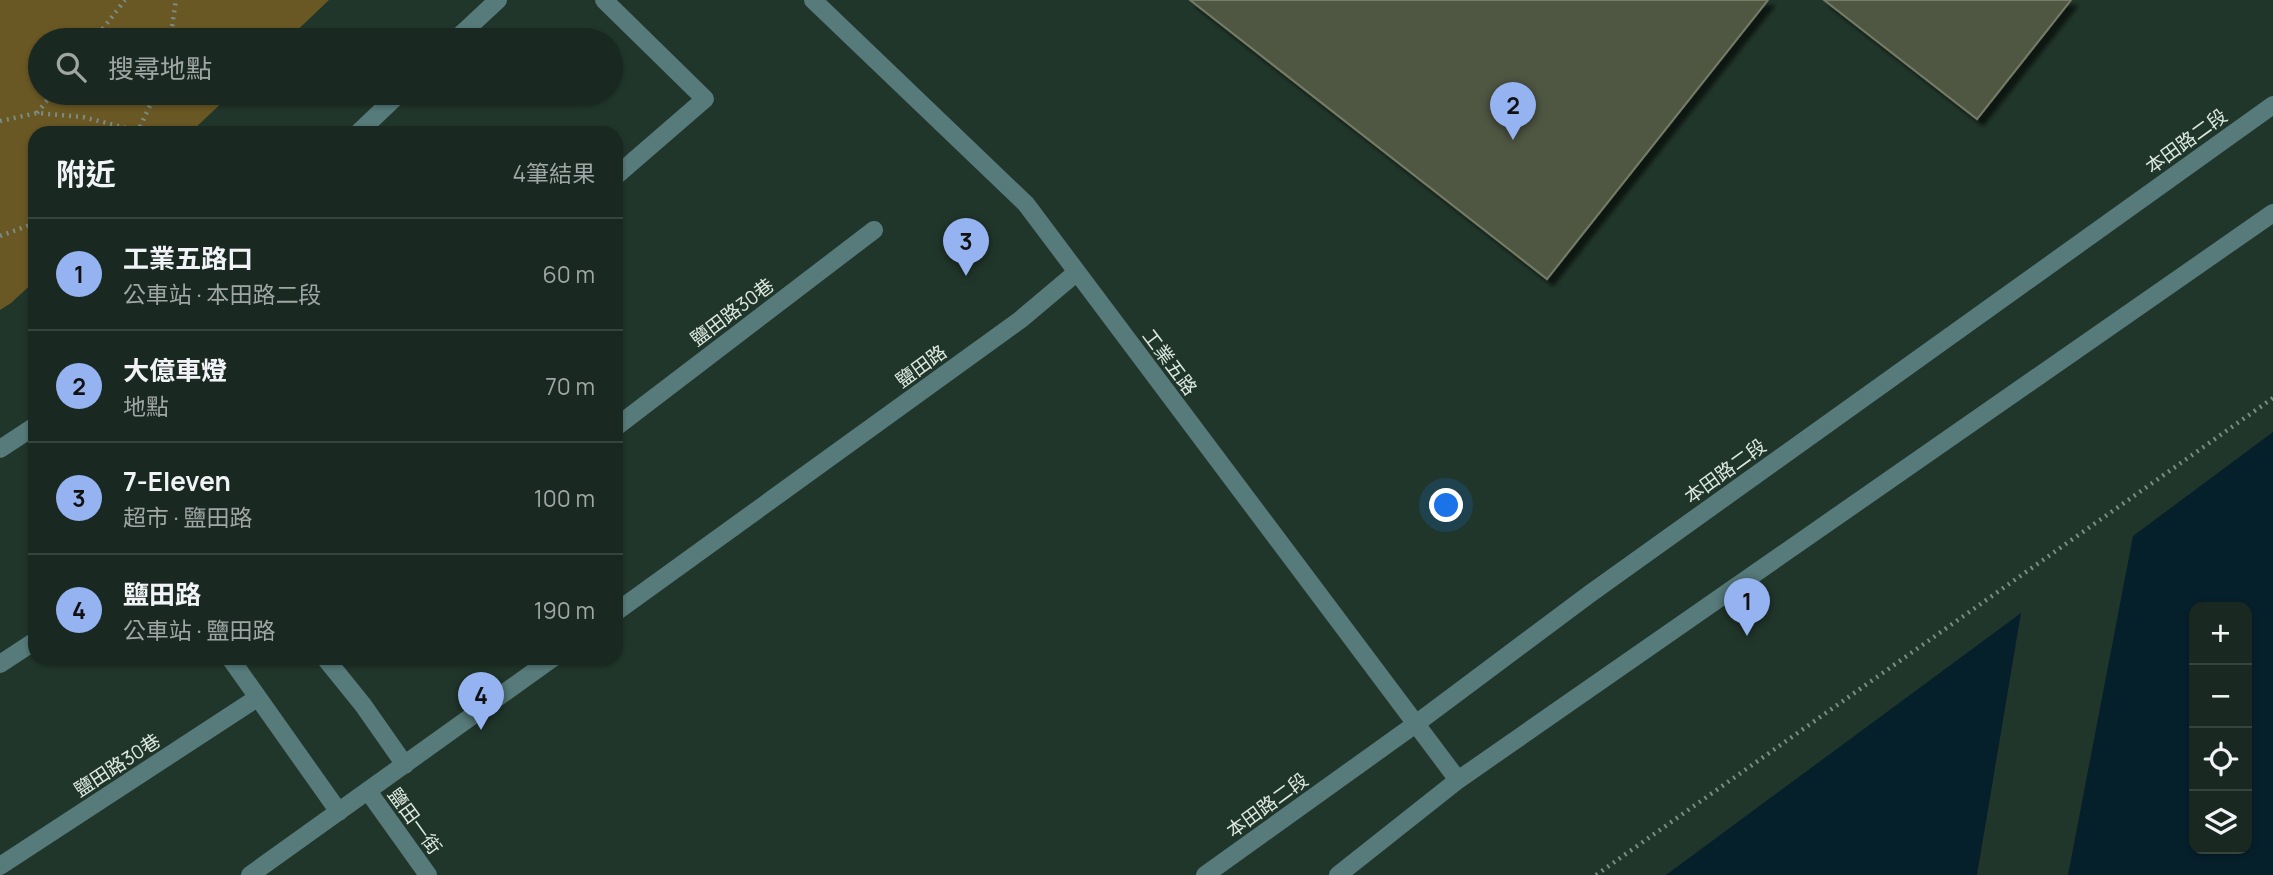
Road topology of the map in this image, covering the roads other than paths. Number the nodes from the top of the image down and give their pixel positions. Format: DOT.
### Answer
graph roads {
  1 [pos="498,0"];
  2 [pos="604,0"];
  3 [pos="813,0"];
  4 [pos="468,28"];
  5 [pos="387,105"];
  6 [pos="2273,105"];
  7 [pos="365,126"];
  8 [pos="623,170"];
  9 [pos="2273,213"];
  10 [pos="874,230"];
  11 [pos="1077,272"];
  12 [pos="623,422"];
  13 [pos="28,431"];
  14 [pos="0,449"];
  15 [pos="623,607"];
  16 [pos="28,646"];
  17 [pos="0,664"];
  18 [pos="235,665"];
  19 [pos="331,665"];
  20 [pos="543,665"];
  21 [pos="257,698"];
  22 [pos="1417,723"];
  23 [pos="405,765"];
  24 [pos="1458,780"];
  25 [pos="368,791"];
  26 [pos="339,812"];
  27 [pos="0,866"];
  28 [pos="250,875"];
  29 [pos="428,875"];
  30 [pos="1205,875"];
  31 [pos="1338,875"];
  1 -- 4 [label="street"];
  2 -- 8 [label="street"];
  3 -- 11 [label="street, 工業五路"];
  5 -- 7 [label="street"];
  6 -- 22 [label="street, 本田路二段"];
  9 -- 24 [label="street"];
  10 -- 12 [label="street, 鹽田路30巷"];
  11 -- 15 [label="street, 鹽田路"];
  11 -- 22 [label="street, 工業五路"];
  13 -- 14 [label="street"];
  16 -- 17 [label="street"];
  18 -- 21 [label="street"];
  19 -- 23 [label="street"];
  20 -- 23 [label="street"];
  21 -- 26 [label="street"];
  21 -- 27 [label="street, 鹽田路30巷"];
  22 -- 24 [label="street, 工業五路"];
  22 -- 30 [label="street, 本田路二段"];
  23 -- 25 [label="street"];
  24 -- 31 [label="street"];
  25 -- 26 [label="street"];
  25 -- 29 [label="street, 鹽田一街"];
  26 -- 28 [label="street"];
}
